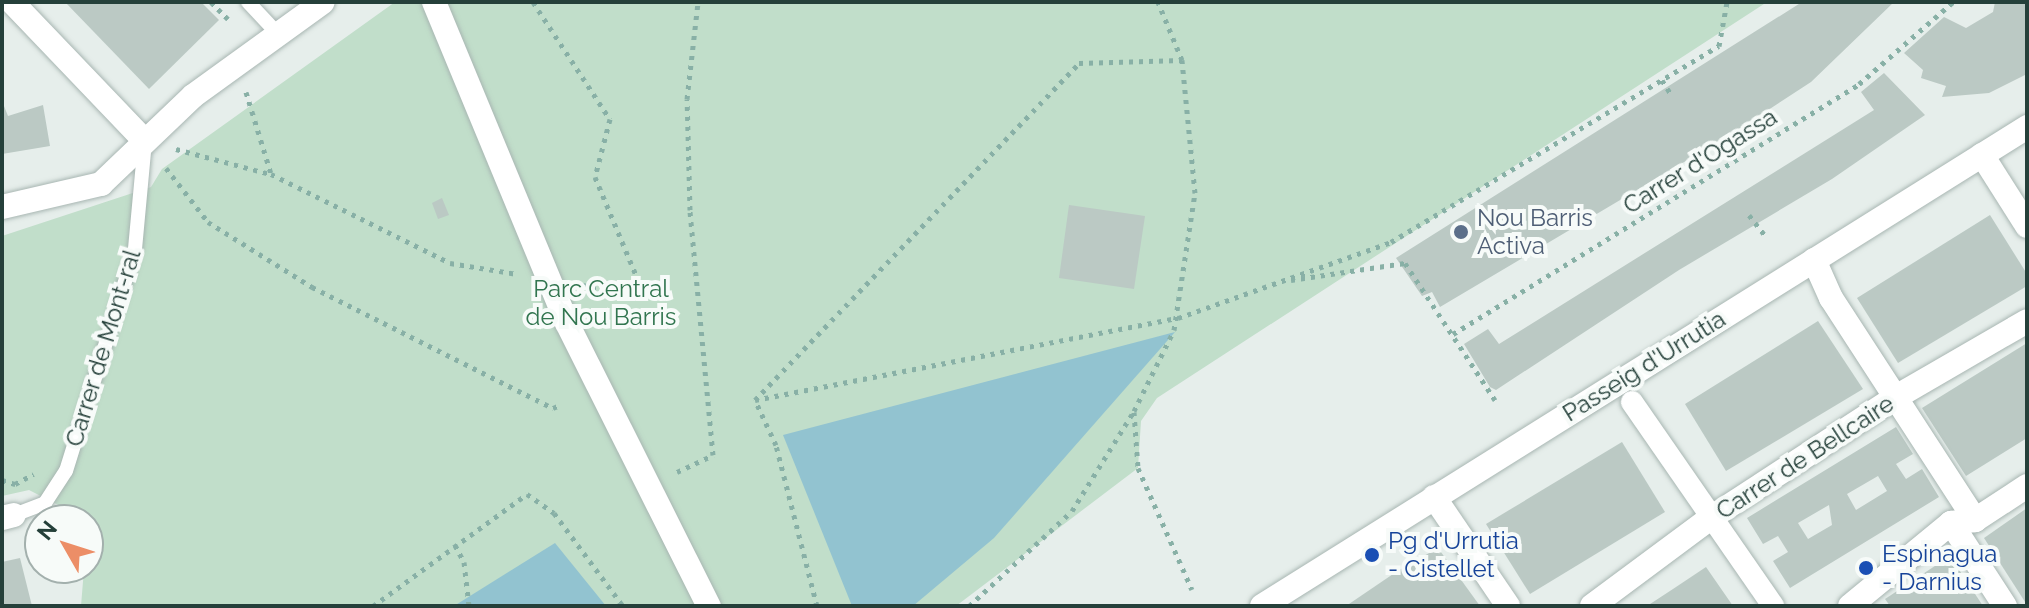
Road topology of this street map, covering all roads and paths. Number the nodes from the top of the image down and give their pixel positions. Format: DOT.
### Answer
graph roads {
  1 [pos="12,2"];
  2 [pos="211,2"];
  3 [pos="248,2"];
  4 [pos="323,2"];
  5 [pos="434,2"];
  6 [pos="533,2"];
  7 [pos="698,2"];
  8 [pos="1158,2"];
  9 [pos="1727,2"];
  10 [pos="1953,2"];
  11 [pos="228,19"];
  12 [pos="278,34"];
  13 [pos="1182,60"];
  14 [pos="1662,80"];
  15 [pos="245,89"];
  16 [pos="1672,96"];
  17 [pos="2027,127"];
  18 [pos="154,143"];
  19 [pos="1982,155"];
  20 [pos="164,165"];
  21 [pos="271,174"];
  22 [pos="2,207"];
  23 [pos="1749,215"];
  24 [pos="2027,226"];
  25 [pos="1766,237"];
  26 [pos="1814,260"];
  27 [pos="450,263"];
  28 [pos="1277,282"];
  29 [pos="644,295"];
  30 [pos="1178,318"];
  31 [pos="2027,321"];
  32 [pos="1453,334"];
  33 [pos="1896,397"];
  34 [pos="755,400"];
  35 [pos="1495,400"];
  36 [pos="1632,402"];
  37 [pos="560,405"];
  38 [pos="1134,411"];
  39 [pos="677,472"];
  40 [pos="2027,486"];
  41 [pos="1434,497"];
  42 [pos="8,516"];
  43 [pos="1712,517"];
  44 [pos="1963,522"];
  45 [pos="455,545"];
  46 [pos="1192,590"];
  47 [pos="373,606"];
  48 [pos="469,606"];
  49 [pos="623,606"];
  50 [pos="709,606"];
  51 [pos="817,606"];
  52 [pos="969,606"];
  53 [pos="1262,606"];
  54 [pos="1508,606"];
  55 [pos="1592,606"];
  56 [pos="1773,606"];
  57 [pos="1850,606"];
  58 [pos="2005,606"];
  1 -- 18 [label="street"];
  2 -- 11 [label="path"];
  3 -- 12 [label="lane"];
  4 -- 12 [label="street"];
  5 -- 50 [label="street"];
  6 -- 29 [label="path"];
  7 -- 39 [label="path"];
  8 -- 13 [label="path"];
  9 -- 14 [label="path"];
  10 -- 32 [label="path, Carrer d'Ogassa"];
  12 -- 18 [label="street"];
  13 -- 30 [label="path"];
  13 -- 34 [label="path"];
  14 -- 16 [label="path"];
  14 -- 28 [label="path"];
  15 -- 21 [label="path"];
  17 -- 19 [label="street, Passeig d'Urrutia"];
  18 -- 21 [label="path"];
  18 -- 22 [label="street"];
  18 -- 42 [label="lane, Carrer de Mont-ral"];
  19 -- 24 [label="street"];
  19 -- 26 [label="street, Passeig d'Urrutia"];
  20 -- 37 [label="path"];
  21 -- 27 [label="path"];
  23 -- 25 [label="path"];
  26 -- 33 [label="street"];
  26 -- 41 [label="street, Passeig d'Urrutia"];
  28 -- 30 [label="path"];
  28 -- 32 [label="path"];
  30 -- 34 [label="path"];
  30 -- 38 [label="path"];
  31 -- 33 [label="street, Carrer de Bellcaire"];
  32 -- 35 [label="path"];
  33 -- 43 [label="street, Carrer de Bellcaire"];
  33 -- 44 [label="street"];
  34 -- 51 [label="path"];
  36 -- 43 [label="street"];
  38 -- 46 [label="path"];
  38 -- 52 [label="path"];
  40 -- 44 [label="street"];
  41 -- 53 [label="street, Passeig d'Urrutia"];
  41 -- 54 [label="street"];
  43 -- 55 [label="street, Carrer de Bellcaire"];
  43 -- 56 [label="street"];
  44 -- 57 [label="street"];
  44 -- 58 [label="street"];
  45 -- 47 [label="path"];
  45 -- 48 [label="path"];
  45 -- 49 [label="path"];
}
